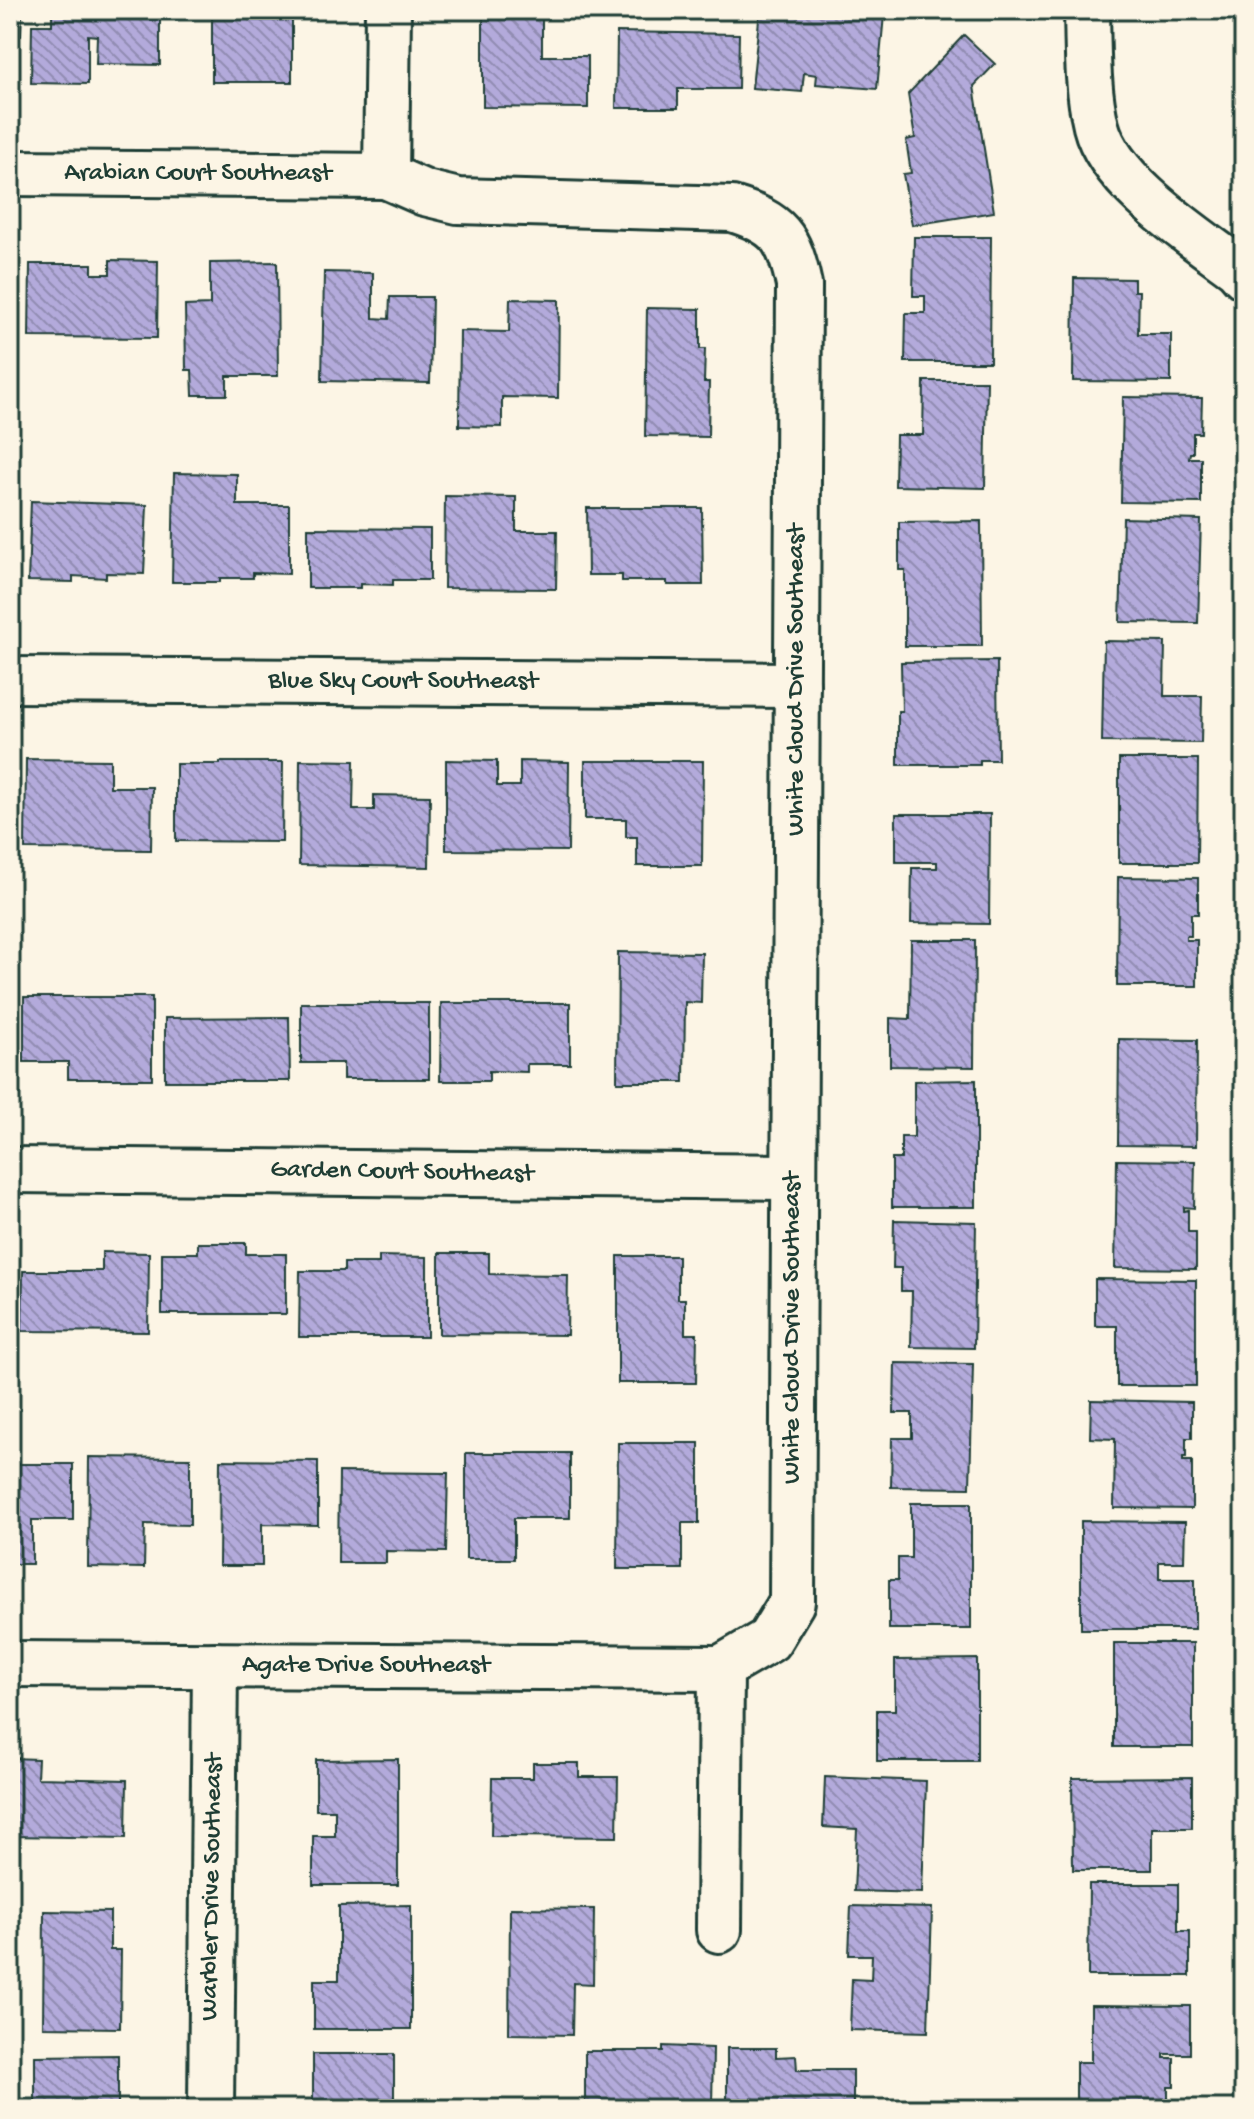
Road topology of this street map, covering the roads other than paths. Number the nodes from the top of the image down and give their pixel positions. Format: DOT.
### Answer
graph roads {
  1 [pos="388,10"];
  2 [pos="1087,10"];
  3 [pos="10,173"];
  4 [pos="386,176"];
  5 [pos="1244,276"];
  6 [pos="10,680"];
  7 [pos="797,685"];
  8 [pos="10,1170"];
  9 [pos="794,1177"];
  10 [pos="10,1664"];
  11 [pos="215,1665"];
  12 [pos="721,1668"];
  13 [pos="719,1930"];
  14 [pos="211,2109"];
  1 -- 4 [label="street"];
  2 -- 5 [label="street"];
  3 -- 4 [label="street, Arabian Court Southeast"];
  4 -- 7 [label="street, White Cloud Drive Southeast"];
  6 -- 7 [label="street, Blue Sky Court Southeast"];
  7 -- 9 [label="street, White Cloud Drive Southeast"];
  8 -- 9 [label="street, Garden Court Southeast"];
  9 -- 12 [label="street, White Cloud Drive Southeast"];
  10 -- 11 [label="street, Agate Drive Southeast"];
  11 -- 12 [label="street, Agate Drive Southeast"];
  11 -- 14 [label="street, Warbler Drive Southeast"];
  12 -- 13 [label="street"];
}
